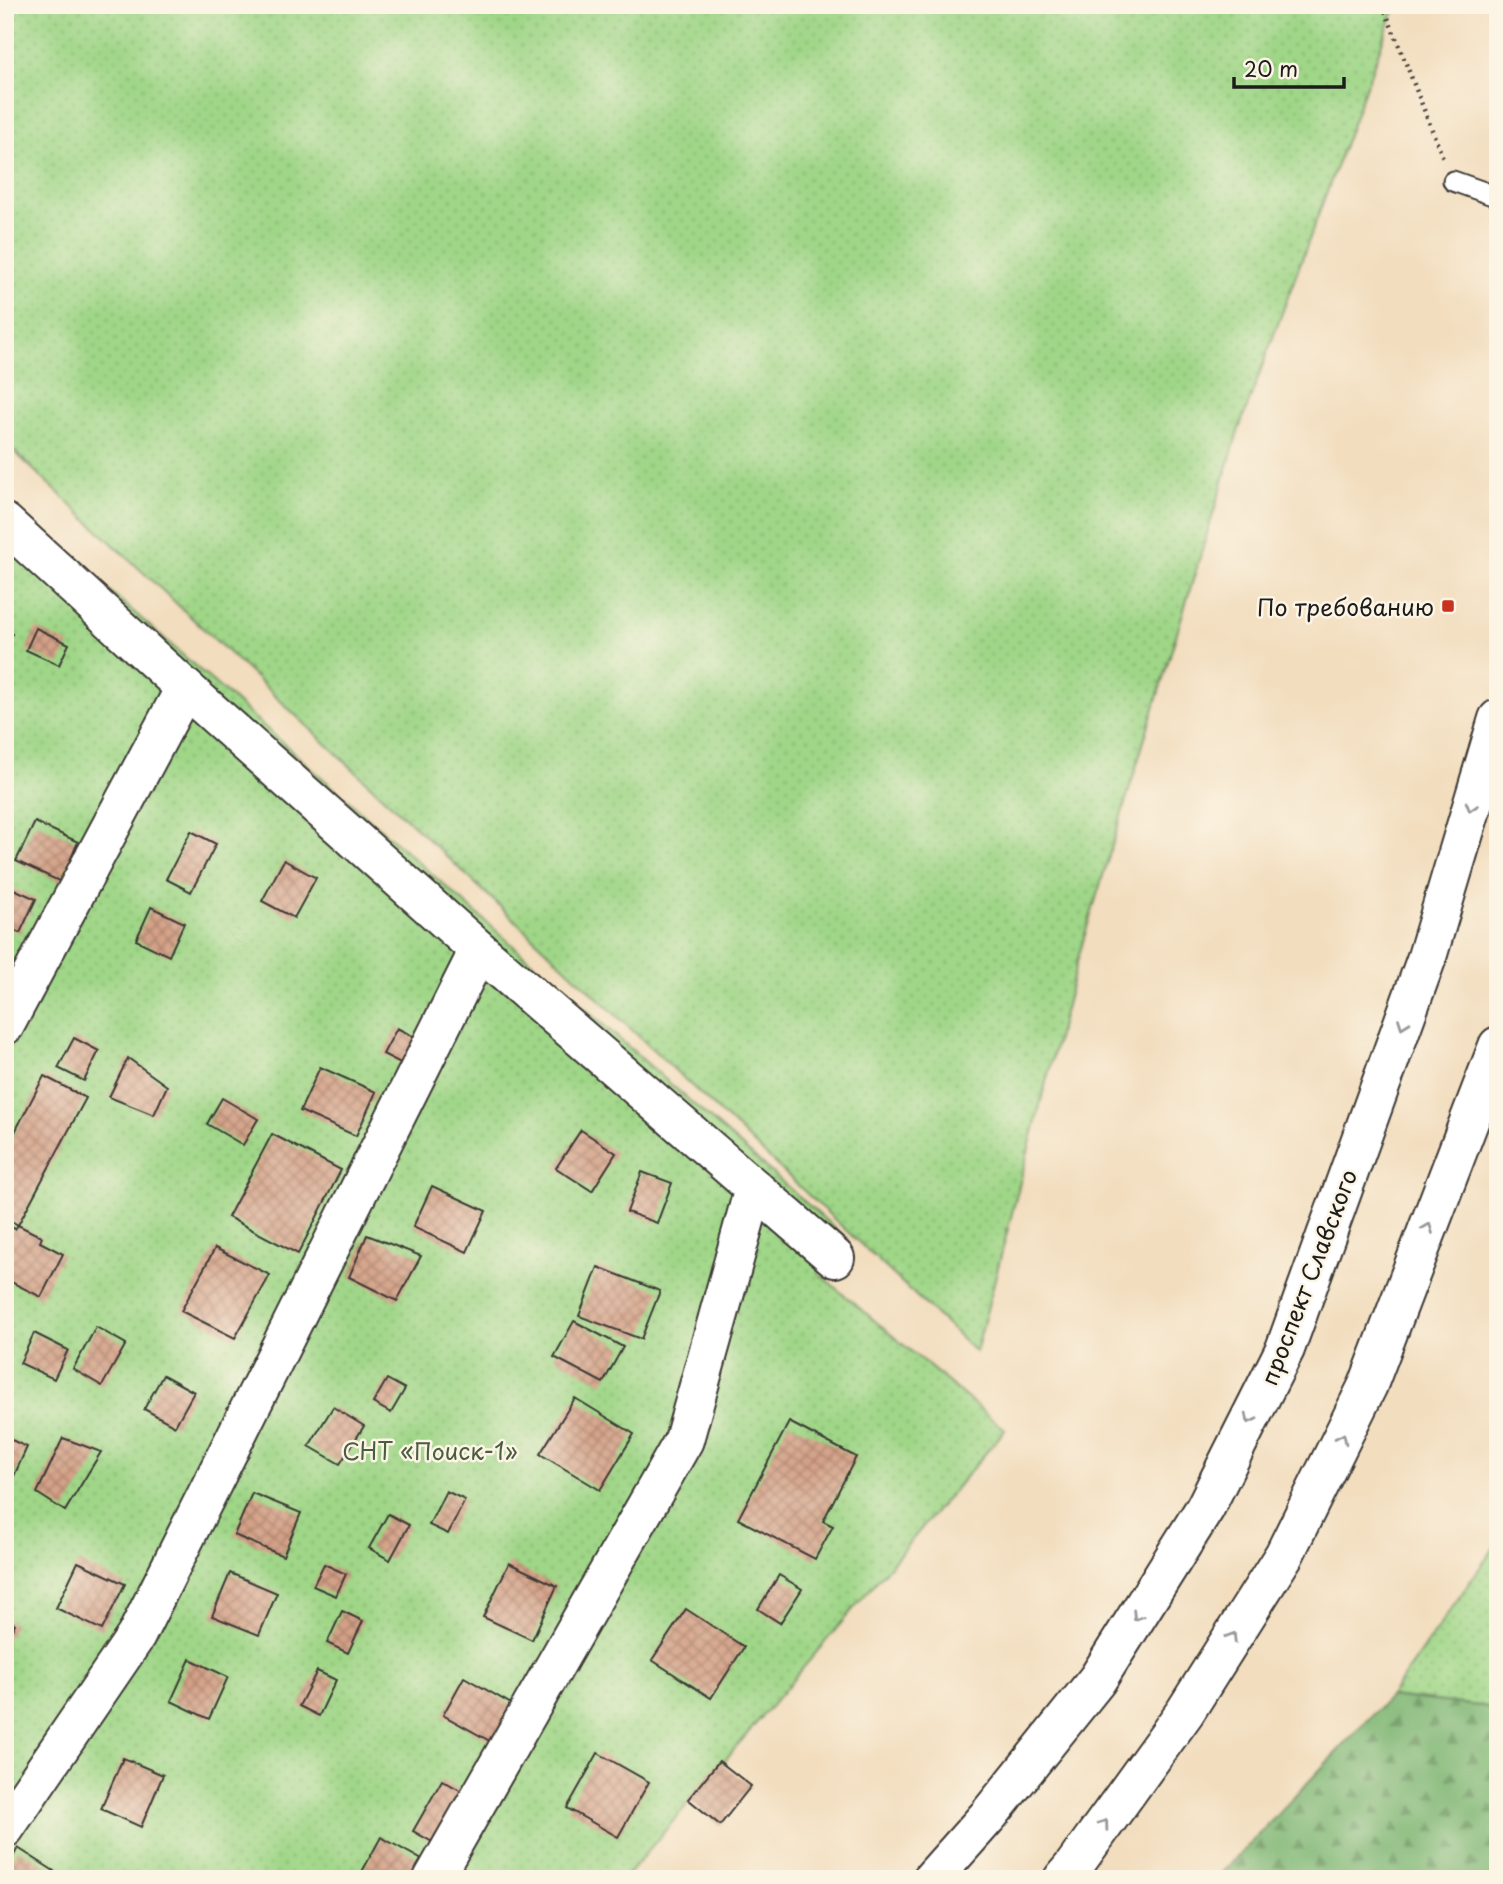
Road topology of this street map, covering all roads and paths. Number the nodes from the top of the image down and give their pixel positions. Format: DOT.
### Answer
graph roads {
  1 [pos="1383,5"];
  2 [pos="1452,181"];
  3 [pos="1498,197"];
  4 [pos="5,523"];
  5 [pos="185,688"];
  6 [pos="1498,719"];
  7 [pos="478,950"];
  8 [pos="5,1025"];
  9 [pos="1498,1046"];
  10 [pos="754,1188"];
  11 [pos="835,1258"];
  12 [pos="5,1828"];
  13 [pos="433,1879"];
  14 [pos="932,1879"];
  15 [pos="1063,1879"];
  1 -- 2 [label="path"];
  2 -- 3 [label="lane"];
  4 -- 5 [label="street"];
  5 -- 7 [label="street"];
  5 -- 8 [label="street"];
  6 -- 14 [label="street, проспект Славского, one-way"];
  7 -- 10 [label="street"];
  7 -- 12 [label="street"];
  15 -- 9 [label="street, one-way"];
  10 -- 11 [label="street"];
  10 -- 13 [label="street"];
}
